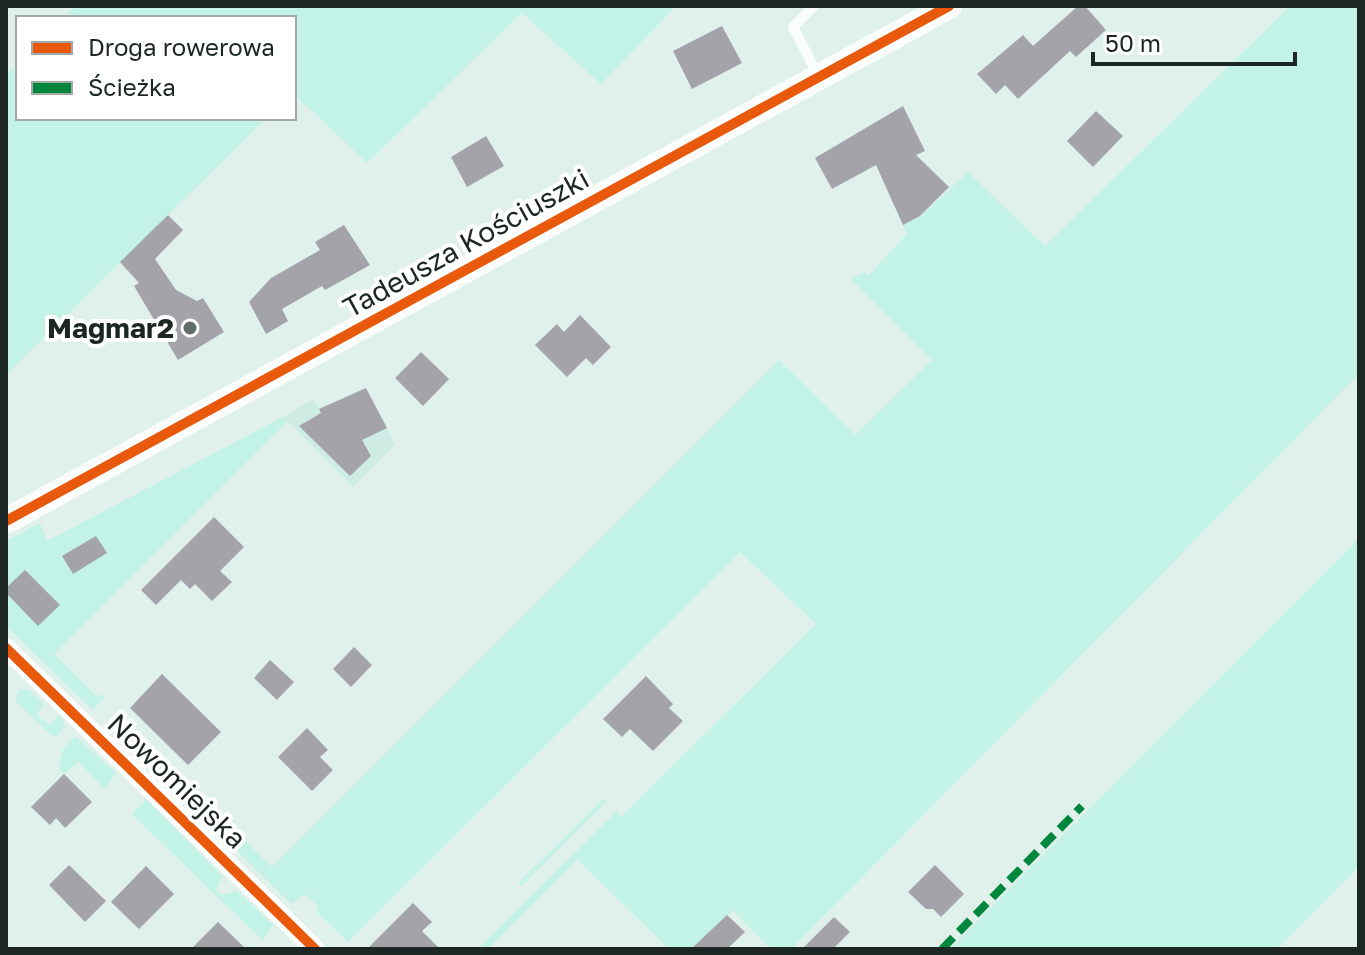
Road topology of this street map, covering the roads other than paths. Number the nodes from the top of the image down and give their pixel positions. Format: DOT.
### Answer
graph roads {
  1 [pos="814,6"];
  2 [pos="949,6"];
  3 [pos="820,77"];
  4 [pos="6,521"];
  5 [pos="6,648"];
  6 [pos="315,949"];
  1 -- 3 [label="lane"];
  2 -- 3 [label="street, Tadeusza Kościuszki"];
  3 -- 4 [label="street, Tadeusza Kościuszki"];
  5 -- 6 [label="street, Nowomiejska"];
}
